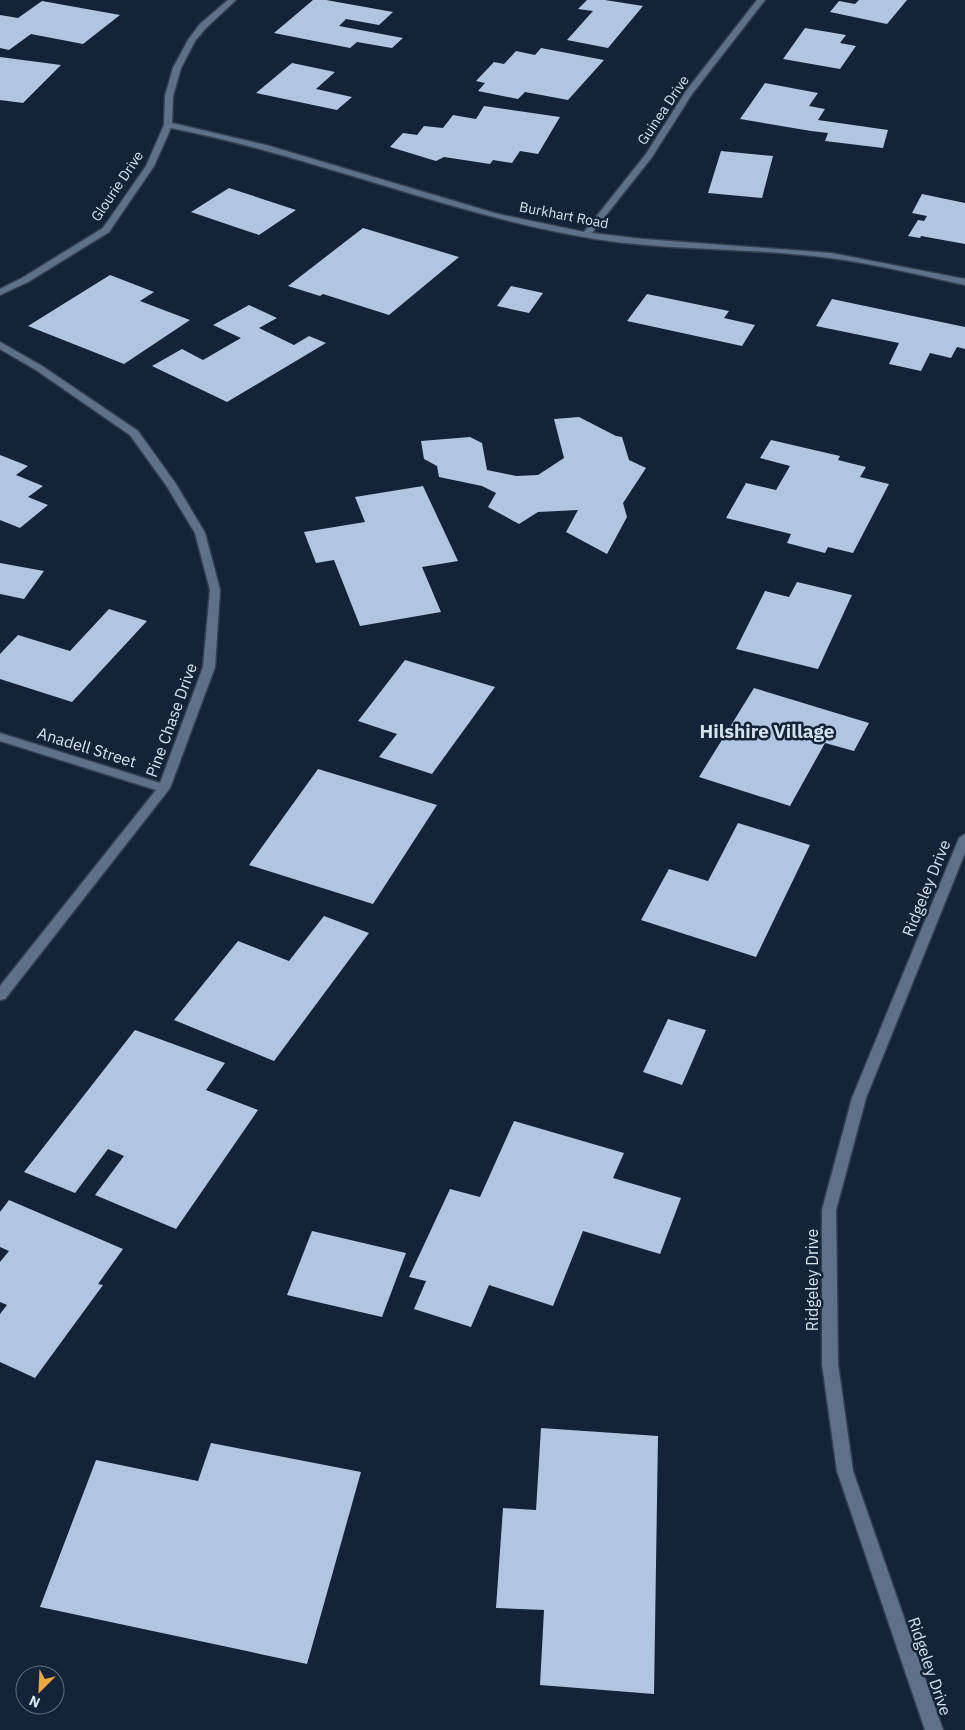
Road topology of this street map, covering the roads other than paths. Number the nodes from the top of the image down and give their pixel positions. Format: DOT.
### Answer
graph roads {
  1 [pos="232,0"];
  2 [pos="761,0"];
  3 [pos="168,125"];
  4 [pos="586,235"];
  5 [pos="965,282"];
  6 [pos="0,292"];
  7 [pos="0,345"];
  8 [pos="0,737"];
  9 [pos="164,788"];
  10 [pos="965,838"];
  11 [pos="0,995"];
  12 [pos="934,1730"];
  1 -- 3 [label="street, Glourie Drive"];
  2 -- 4 [label="street, Guinea Drive"];
  3 -- 4 [label="street, Burkhart Road"];
  3 -- 6 [label="street, Glourie Drive"];
  4 -- 5 [label="street, Burkhart Road"];
  7 -- 9 [label="street, Pine Chase Drive"];
  8 -- 9 [label="street, Anadell Street"];
  9 -- 11 [label="street, Pine Chase Drive"];
  10 -- 12 [label="street, Ridgeley Drive"];
}
